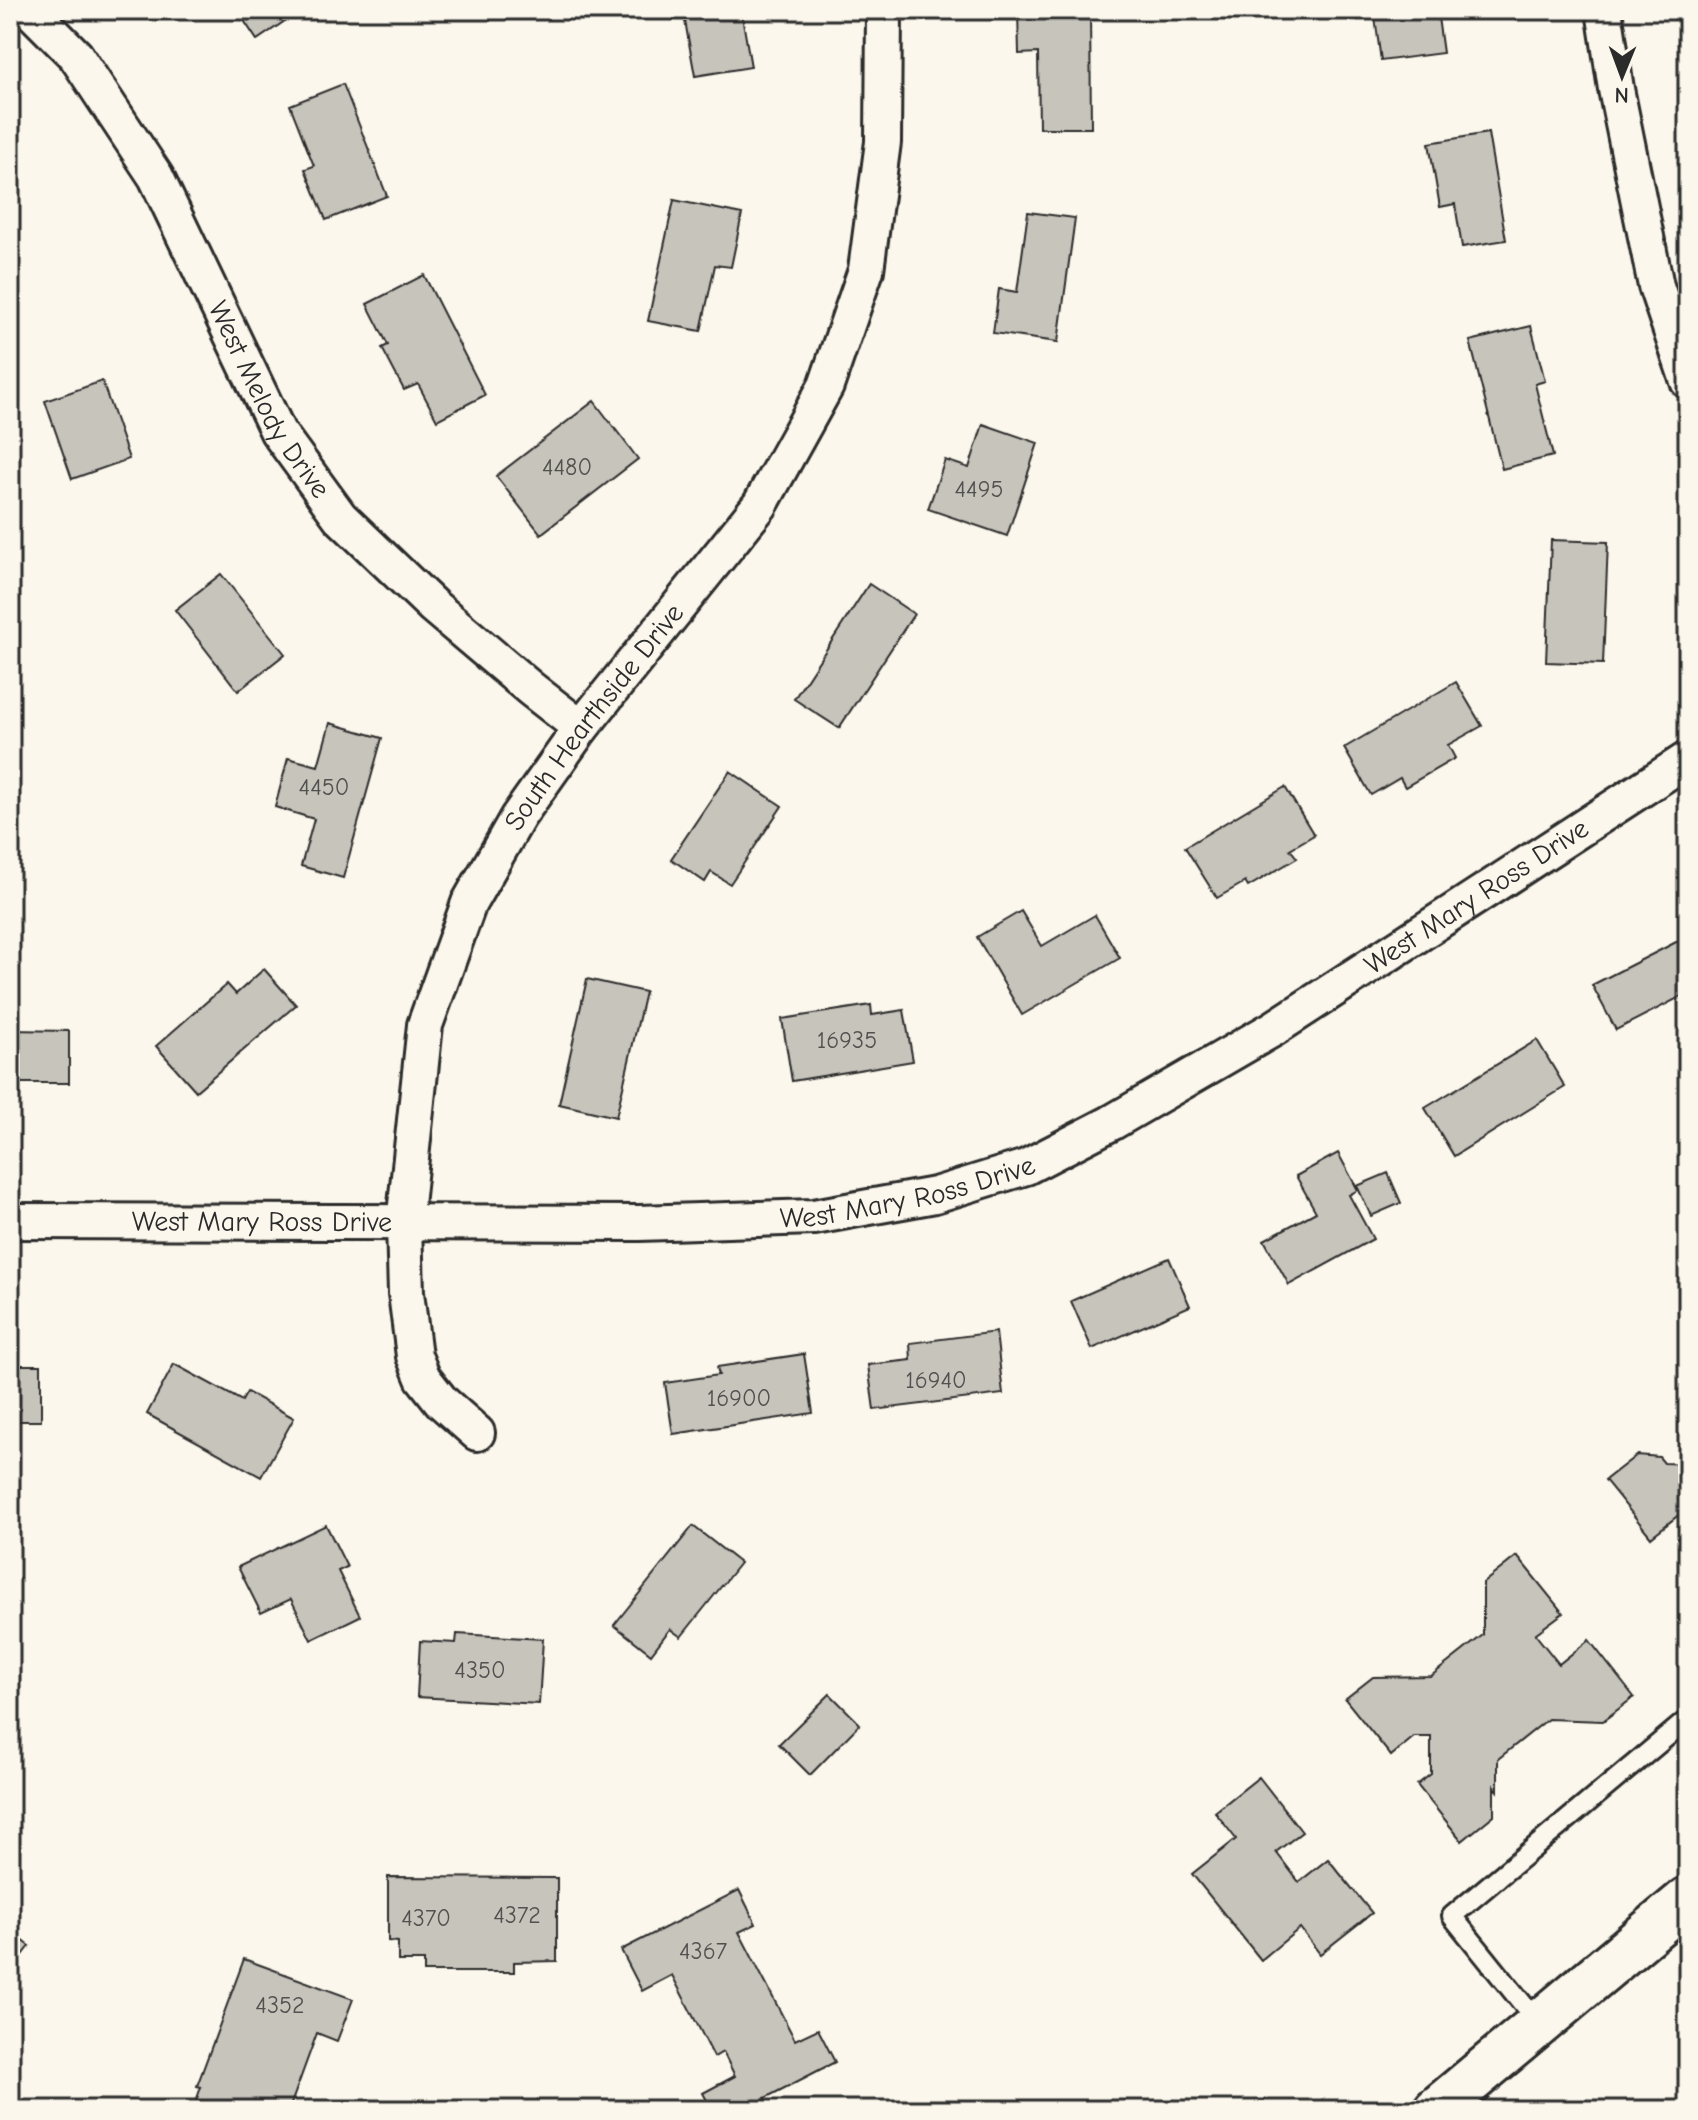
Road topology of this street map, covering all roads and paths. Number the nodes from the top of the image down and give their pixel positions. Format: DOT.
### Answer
graph roads {
  1 [pos="30,10"];
  2 [pos="884,10"];
  3 [pos="1604,10"];
  4 [pos="1688,381"];
  5 [pos="581,728"];
  6 [pos="1688,759"];
  7 [pos="10,1221"];
  8 [pos="404,1224"];
  9 [pos="477,1433"];
  10 [pos="1688,1719"];
  11 [pos="1688,1899"];
  12 [pos="1539,2024"];
  13 [pos="1436,2110"];
  1 -- 5 [label="street, West Melody Drive"];
  2 -- 5 [label="street, South Hearthside Drive"];
  3 -- 4 [label="street"];
  5 -- 8 [label="street, South Hearthside Drive"];
  6 -- 8 [label="street, West Mary Ross Drive"];
  7 -- 8 [label="street, West Mary Ross Drive"];
  8 -- 9 [label="street, South Hearthside Drive"];
  10 -- 12 [label="lane"];
  11 -- 12 [label="main road"];
  12 -- 13 [label="main road"];
}
